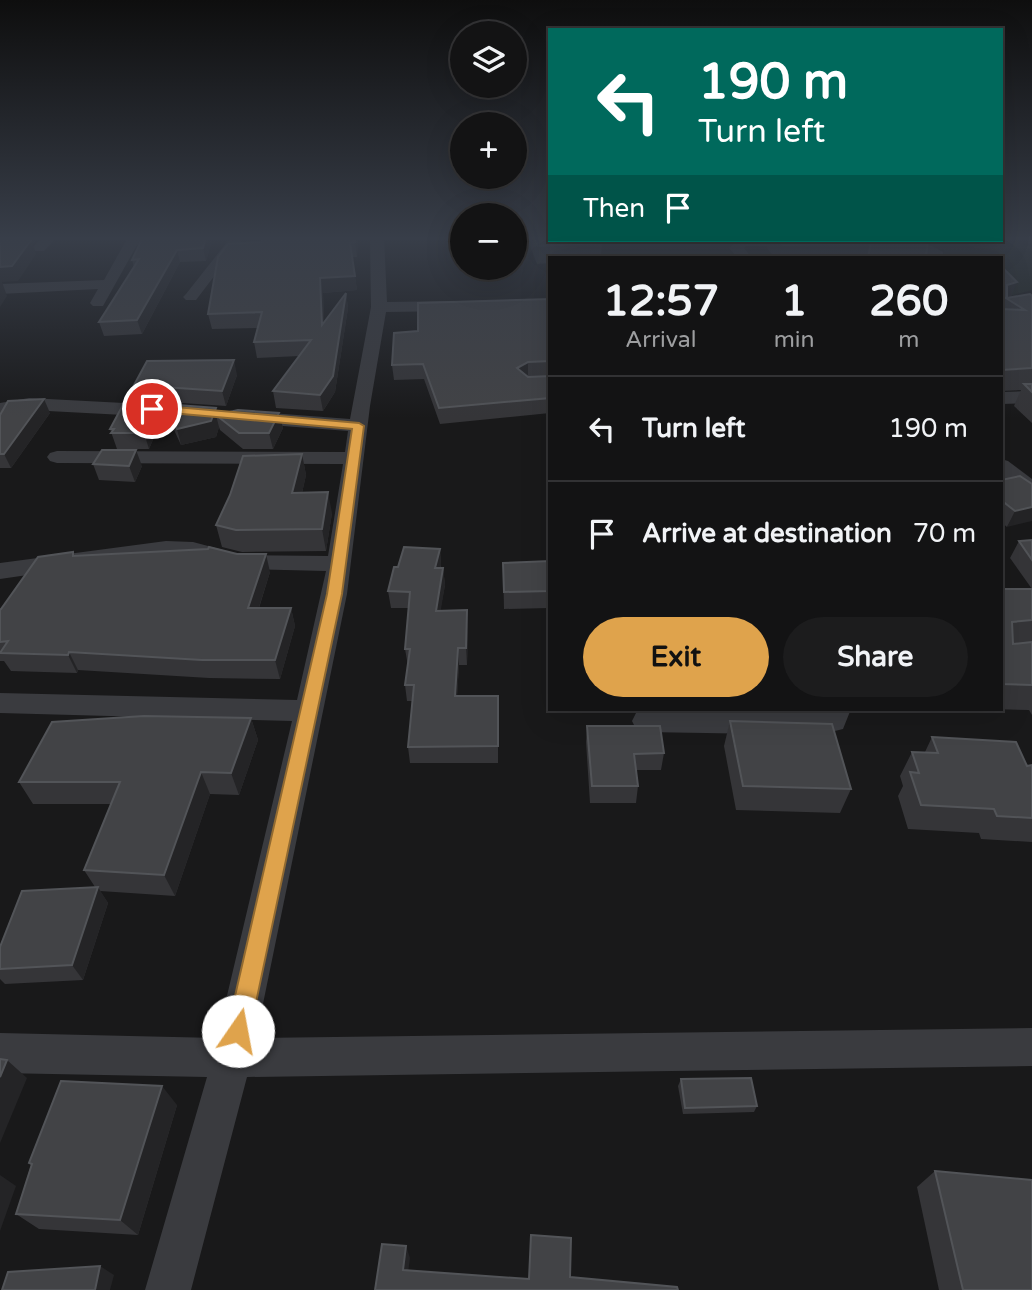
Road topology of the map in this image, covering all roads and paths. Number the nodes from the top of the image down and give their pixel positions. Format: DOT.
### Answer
graph roads {
  1 [pos="101,297"];
  2 [pos="379,297"];
  3 [pos="98,303"];
  4 [pos="471,306"];
  5 [pos="379,307"];
  6 [pos="1032,397"];
  7 [pos="1003,398"];
  8 [pos="0,409"];
  9 [pos="356,442"];
  10 [pos="57,457"];
  11 [pos="1003,468"];
  12 [pos="1017,486"];
  13 [pos="339,564"];
  14 [pos="0,571"];
  15 [pos="0,703"];
  16 [pos="309,711"];
  17 [pos="836,711"];
  18 [pos="646,721"];
  19 [pos="1032,1047"];
  20 [pos="0,1053"];
  21 [pos="232,1058"];
  22 [pos="168,1290"];
  1 -- 3 [label="street"];
  2 -- 5 [label="street"];
  4 -- 5 [label="street"];
  5 -- 9 [label="street"];
  6 -- 7 [label="street"];
  8 -- 9 [label="street"];
  9 -- 10 [label="street"];
  9 -- 13 [label="street"];
  11 -- 12 [label="street"];
  13 -- 14 [label="street"];
  13 -- 16 [label="street"];
  15 -- 16 [label="street"];
  16 -- 21 [label="street"];
  17 -- 18 [label="street"];
  19 -- 21 [label="street"];
  20 -- 21 [label="street"];
  21 -- 22 [label="street"];
}
